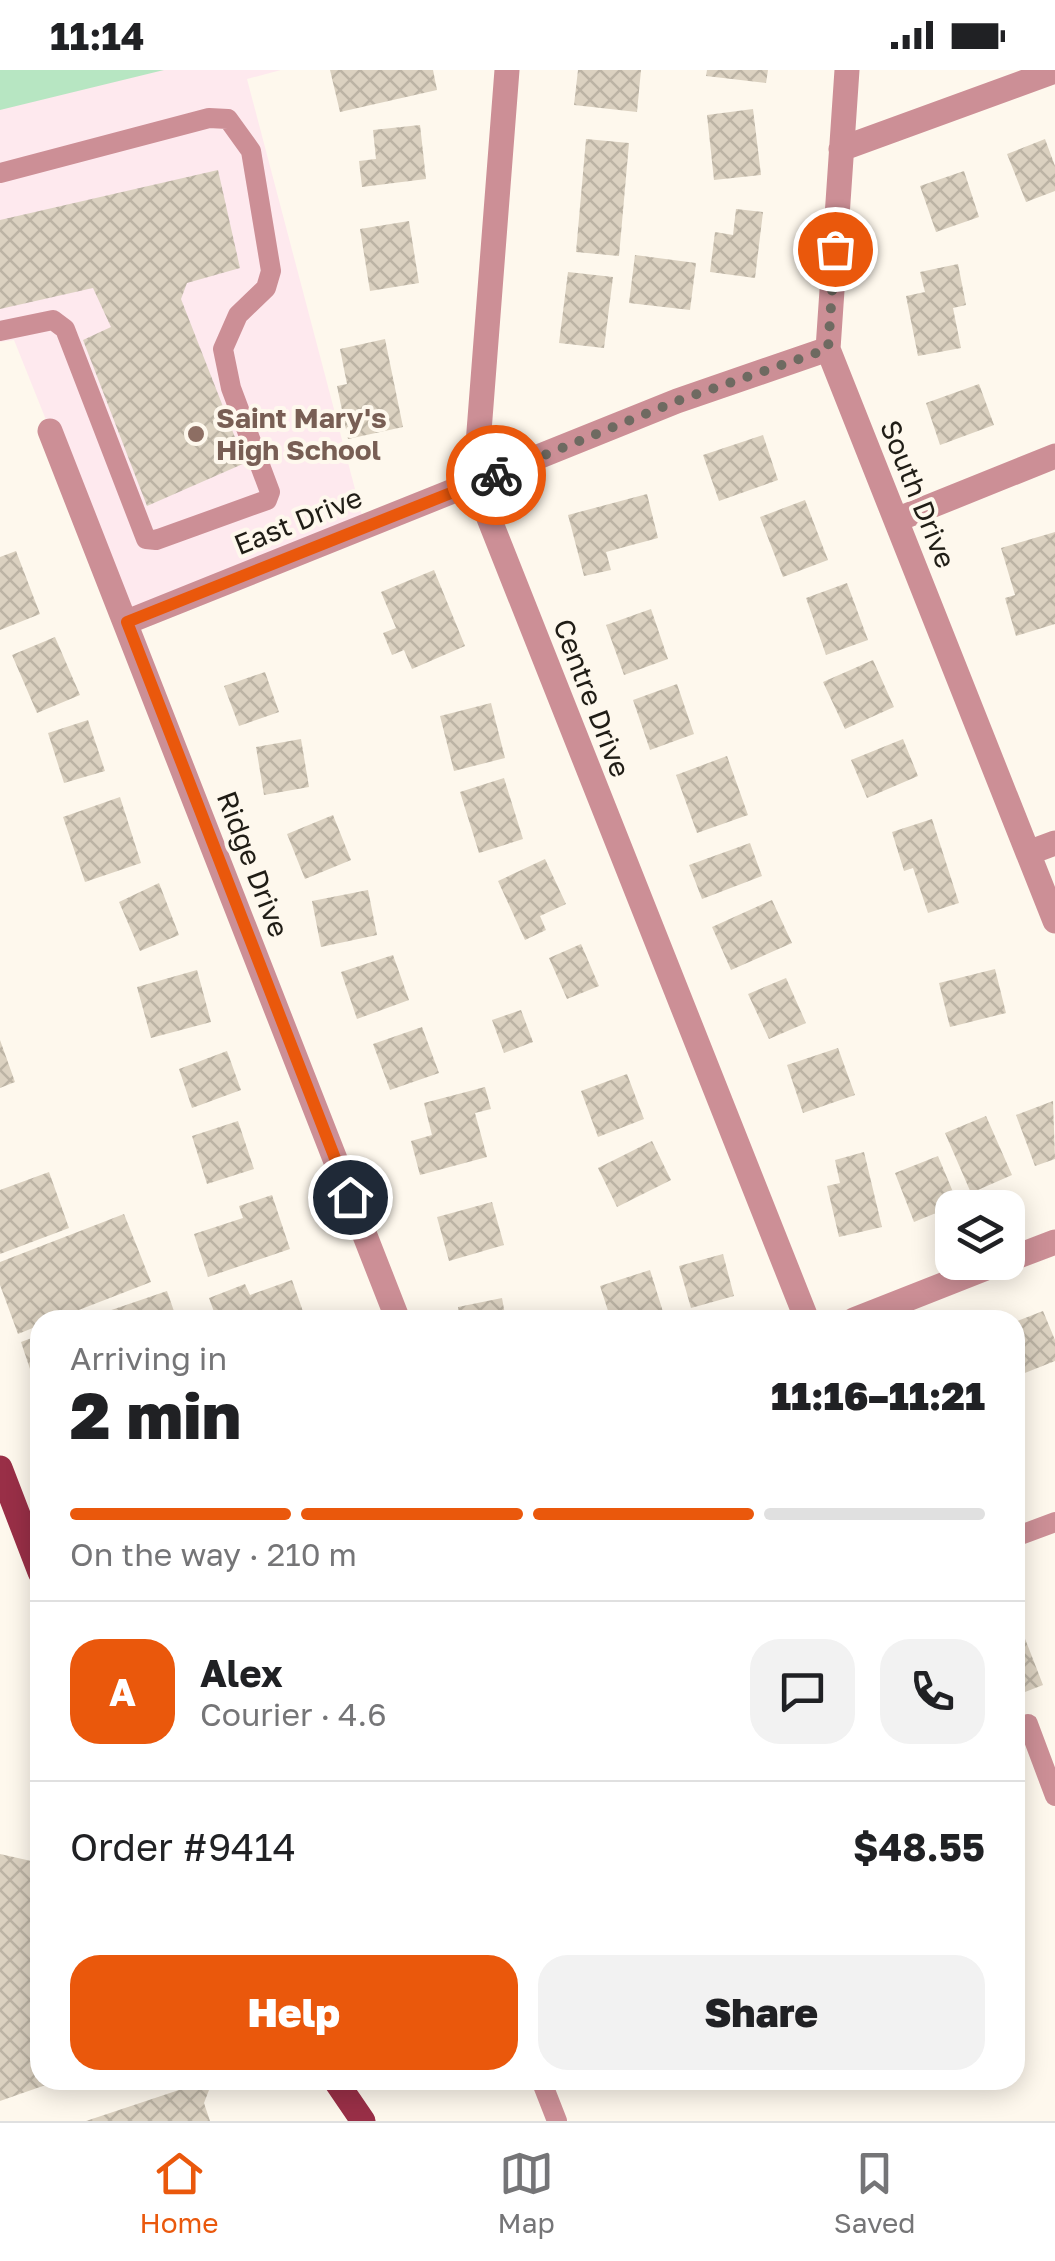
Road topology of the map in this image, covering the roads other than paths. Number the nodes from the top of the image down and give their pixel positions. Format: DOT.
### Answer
graph roads {
  1 [pos="507,70"];
  2 [pos="847,70"];
  3 [pos="1055,70"];
  4 [pos="842,149"];
  5 [pos="0,174"];
  6 [pos="0,331"];
  7 [pos="828,349"];
  8 [pos="50,430"];
  9 [pos="1055,456"];
  10 [pos="475,483"];
  11 [pos="896,520"];
  12 [pos="127,622"];
  13 [pos="1055,843"];
  14 [pos="1028,853"];
  15 [pos="1055,921"];
  16 [pos="1055,1242"];
  17 [pos="1025,1253"];
  18 [pos="956,1280"];
  19 [pos="394,1310"];
  20 [pos="803,1310"];
  21 [pos="879,1310"];
  22 [pos="0,1468"];
  23 [pos="1055,1522"];
  24 [pos="1025,1533"];
  25 [pos="30,1546"];
  26 [pos="1025,1725"];
  27 [pos="1055,1796"];
  28 [pos="342,2090"];
  29 [pos="545,2090"];
  30 [pos="364,2121"];
  31 [pos="557,2121"];
  1 -- 10 [label="street, Centre Drive"];
  2 -- 4 [label="street, South Drive"];
  3 -- 4 [label="street"];
  4 -- 7 [label="street, South Drive"];
  5 -- 6 [label="lane"];
  7 -- 10 [label="street, East Drive"];
  7 -- 11 [label="street, South Drive"];
  8 -- 12 [label="street, Ridge Drive"];
  9 -- 11 [label="street"];
  10 -- 12 [label="street, East Drive"];
  10 -- 20 [label="street, Centre Drive"];
  11 -- 14 [label="street, South Drive"];
  12 -- 19 [label="street, Ridge Drive"];
  13 -- 14 [label="street"];
  14 -- 15 [label="street, South Drive"];
  16 -- 17 [label="street"];
  18 -- 21 [label="street"];
  22 -- 25 [label="main road"];
  23 -- 24 [label="lane"];
  26 -- 27 [label="lane"];
  28 -- 30 [label="main road"];
  29 -- 31 [label="lane"];
}
